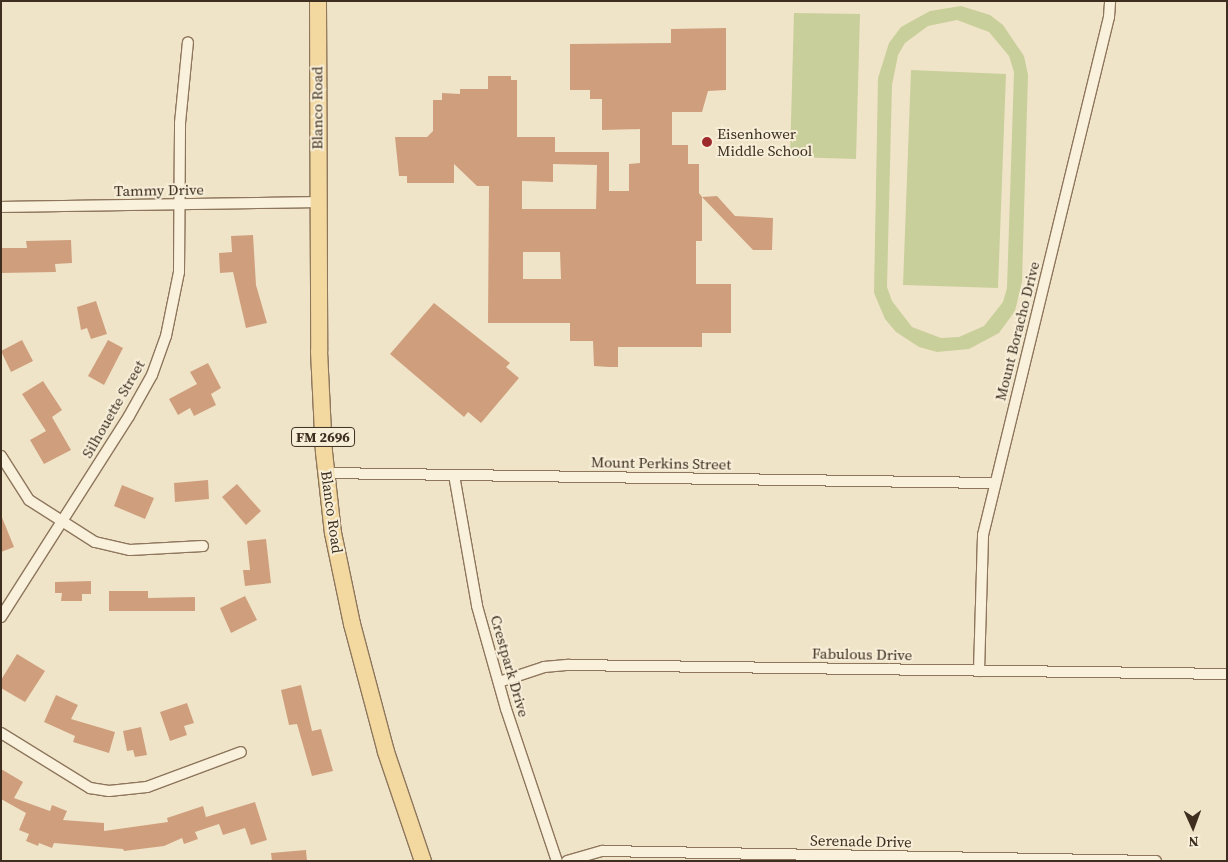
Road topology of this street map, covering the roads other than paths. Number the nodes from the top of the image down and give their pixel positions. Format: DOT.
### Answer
graph roads {
  1 [pos="318,1"];
  2 [pos="1110,1"];
  3 [pos="188,42"];
  4 [pos="317,202"];
  5 [pos="181,204"];
  6 [pos="1,207"];
  7 [pos="1,456"];
  8 [pos="326,473"];
  9 [pos="454,475"];
  10 [pos="995,483"];
  11 [pos="61,523"];
  12 [pos="203,546"];
  13 [pos="1,617"];
  14 [pos="980,671"];
  15 [pos="1227,674"];
  16 [pos="499,682"];
  17 [pos="1,733"];
  18 [pos="241,752"];
  19 [pos="423,861"];
  20 [pos="556,861"];
  21 [pos="567,861"];
  22 [pos="1156,861"];
  1 -- 4 [label="main road, Blanco Road / FM 2696"];
  2 -- 10 [label="street, Mount Boracho Drive"];
  3 -- 5 [label="street, Silhouette Street"];
  4 -- 5 [label="street, Tammy Drive"];
  4 -- 8 [label="main road, Blanco Road / FM 2696"];
  5 -- 6 [label="street, Tammy Drive"];
  5 -- 11 [label="street, Silhouette Street"];
  7 -- 11 [label="street"];
  8 -- 9 [label="street, Mount Perkins Street"];
  8 -- 19 [label="main road, Blanco Road / FM 2696"];
  9 -- 10 [label="street, Mount Perkins Street"];
  9 -- 16 [label="street, Crestpark Drive"];
  10 -- 14 [label="street, Mount Boracho Drive"];
  11 -- 12 [label="street"];
  11 -- 13 [label="street, Silhouette Street"];
  14 -- 15 [label="street, Fabulous Drive"];
  14 -- 16 [label="street, Fabulous Drive"];
  16 -- 20 [label="street, Crestpark Drive"];
  17 -- 18 [label="street"];
  21 -- 22 [label="street, Serenade Drive"];
}
